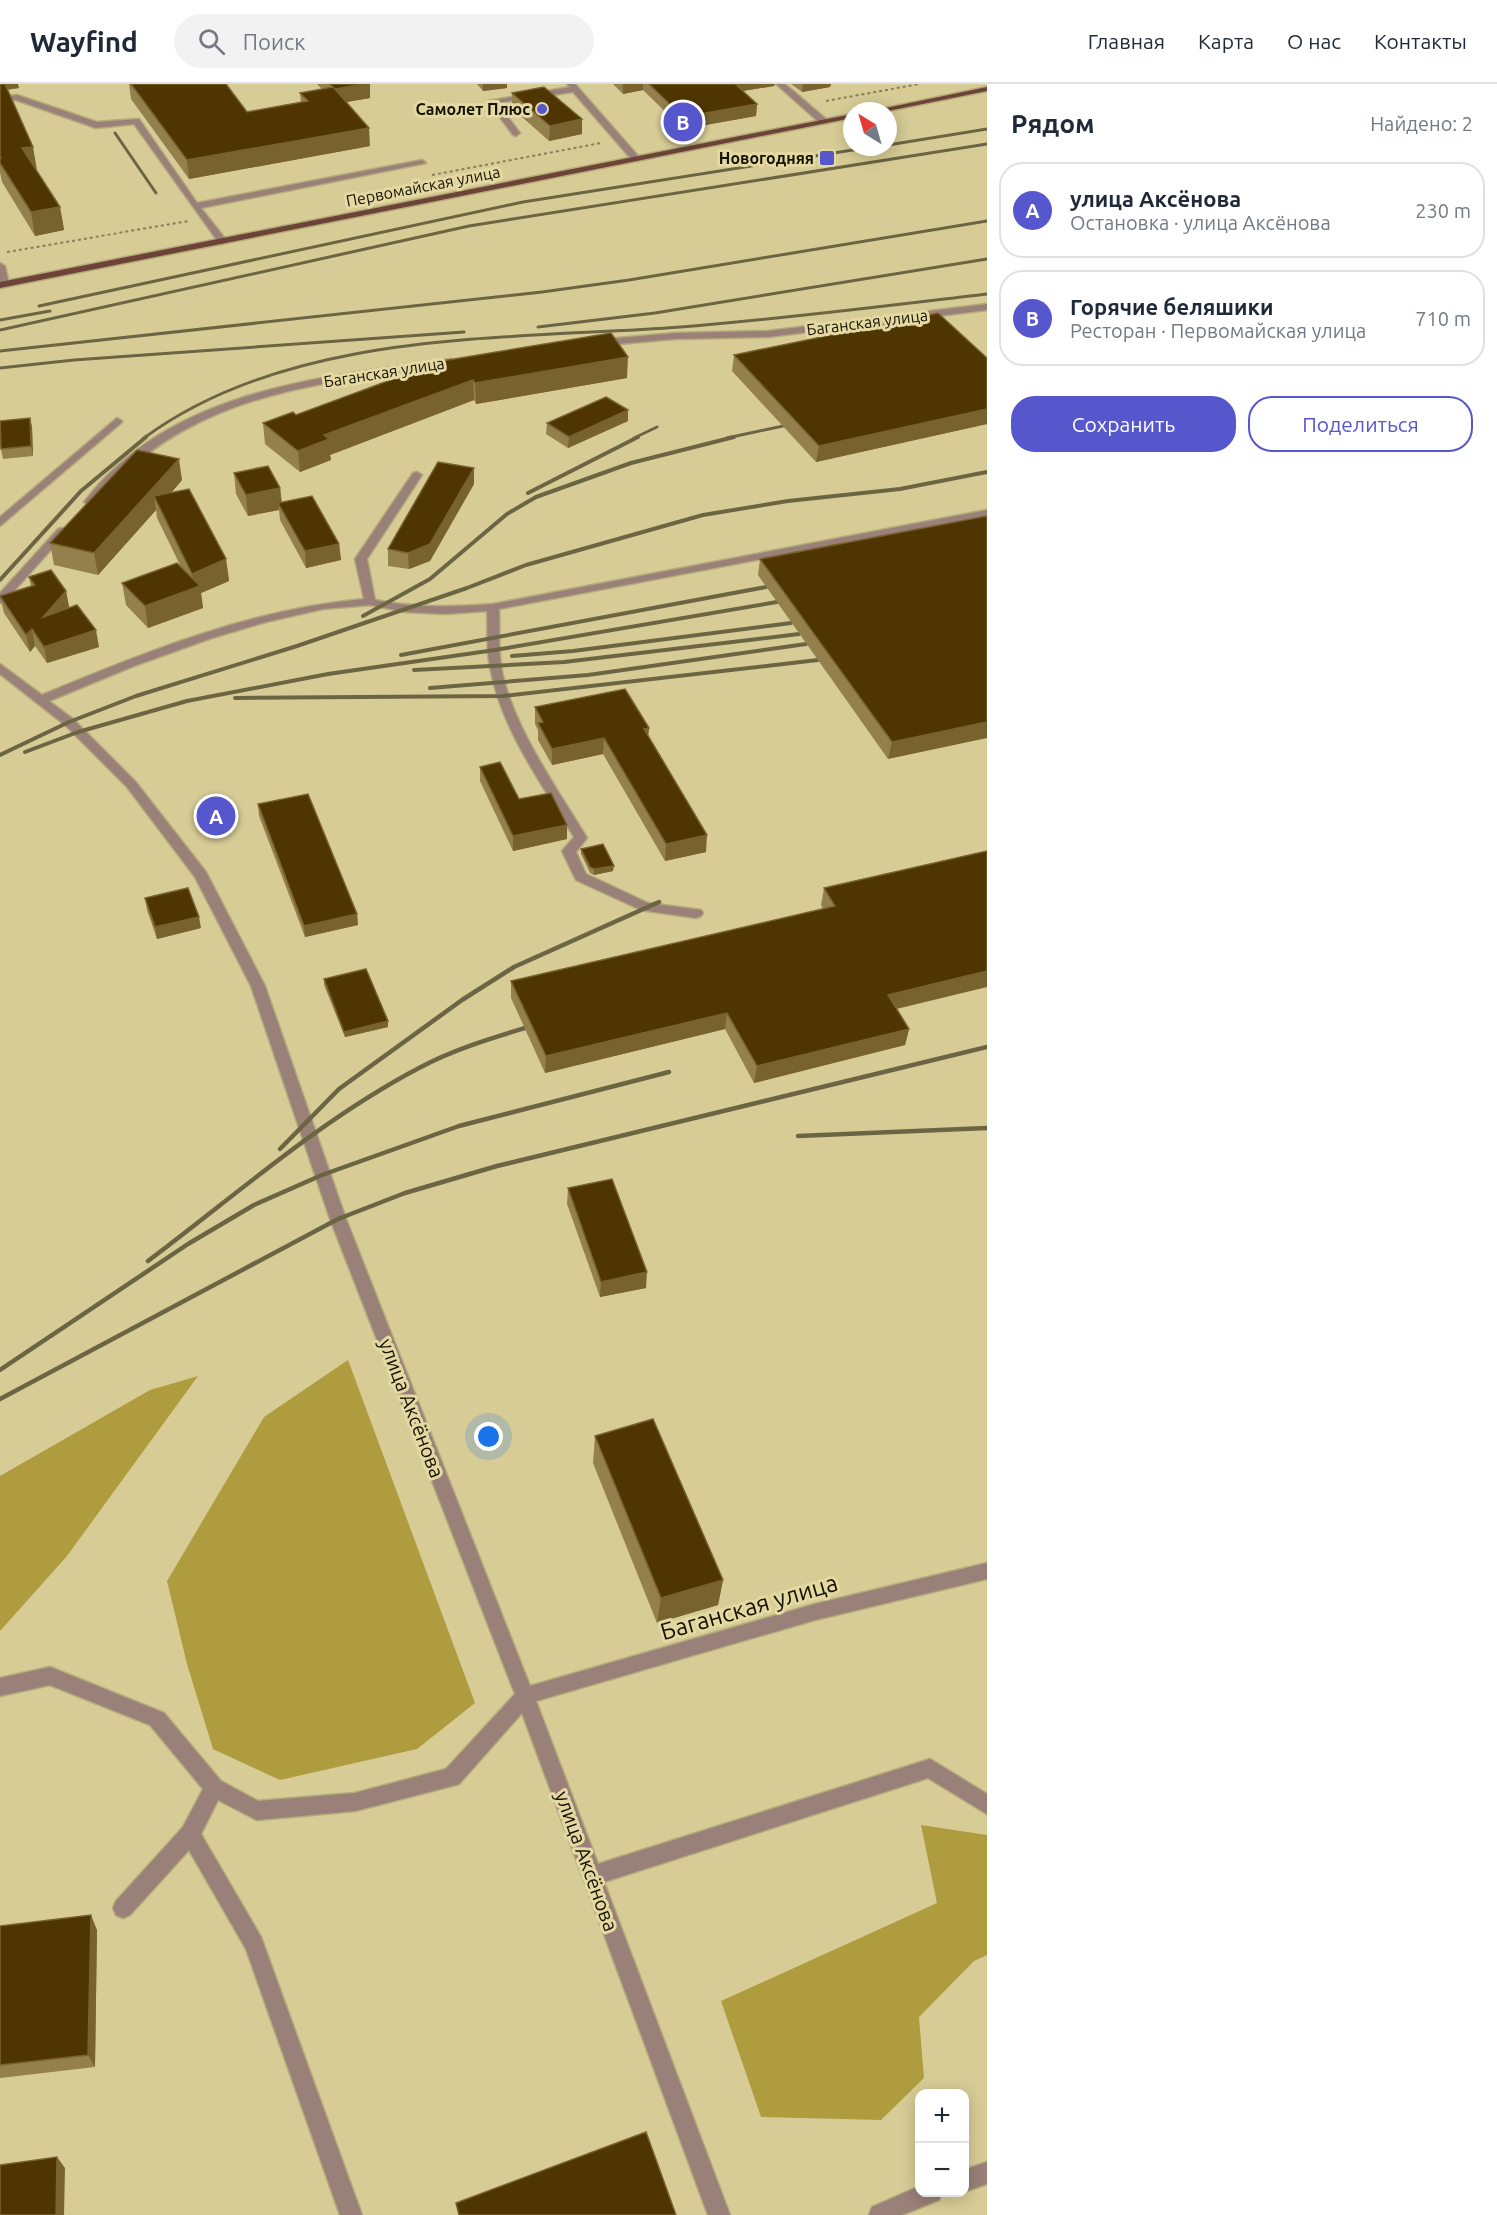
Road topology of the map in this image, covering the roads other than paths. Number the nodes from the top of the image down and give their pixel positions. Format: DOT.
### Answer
graph roads {
  1 [pos="780,84"];
  2 [pos="573,86"];
  3 [pos="987,88"];
  4 [pos="0,99"];
  5 [pos="897,106"];
  6 [pos="843,118"];
  7 [pos="823,121"];
  8 [pos="516,133"];
  9 [pos="636,159"];
  10 [pos="422,163"];
  11 [pos="195,206"];
  12 [pos="222,241"];
  13 [pos="0,266"];
  14 [pos="2,285"];
  15 [pos="987,307"];
  16 [pos="589,344"];
  17 [pos="462,361"];
  18 [pos="117,421"];
  19 [pos="417,475"];
  20 [pos="84,507"];
  21 [pos="987,513"];
  22 [pos="0,523"];
  23 [pos="69,524"];
  24 [pos="0,600"];
  25 [pos="370,603"];
  26 [pos="494,607"];
  27 [pos="0,668"];
  28 [pos="40,700"];
  29 [pos="696,913"];
  30 [pos="987,1571"];
  31 [pos="0,1687"];
  32 [pos="525,1696"];
  33 [pos="214,1788"];
  34 [pos="987,1805"];
  35 [pos="190,1834"];
  36 [pos="592,1875"];
  37 [pos="123,1908"];
  38 [pos="987,2173"];
  39 [pos="969,2179"];
  40 [pos="921,2197"];
  41 [pos="351,2215"];
  42 [pos="719,2215"];
  43 [pos="880,2215"];
  1 -- 7 [label="street"];
  2 -- 8 [label="street"];
  2 -- 9 [label="street"];
  3 -- 5 [label="main road"];
  4 -- 11 [label="street"];
  6 -- 7 [label="main road, Первомайская улица"];
  7 -- 9 [label="main road, Первомайская улица"];
  9 -- 12 [label="main road, Первомайская улица"];
  10 -- 11 [label="street"];
  11 -- 12 [label="street"];
  12 -- 14 [label="main road, Первомайская улица"];
  13 -- 14 [label="street"];
  15 -- 16 [label="street, Баганская улица"];
  17 -- 20 [label="street, Баганская улица"];
  18 -- 22 [label="street"];
  19 -- 25 [label="street"];
  21 -- 26 [label="street"];
  23 -- 24 [label="street"];
  25 -- 26 [label="street"];
  25 -- 28 [label="street"];
  26 -- 29 [label="street"];
  27 -- 28 [label="street, улица Аксёнова"];
  28 -- 32 [label="street, улица Аксёнова"];
  30 -- 32 [label="street, Баганская улица"];
  31 -- 33 [label="street"];
  32 -- 33 [label="street"];
  32 -- 36 [label="street, улица Аксёнова"];
  33 -- 35 [label="street"];
  34 -- 36 [label="street"];
  35 -- 37 [label="street"];
  35 -- 41 [label="street"];
  36 -- 42 [label="street, улица Аксёнова"];
  38 -- 39 [label="street"];
  40 -- 43 [label="street"];
}
